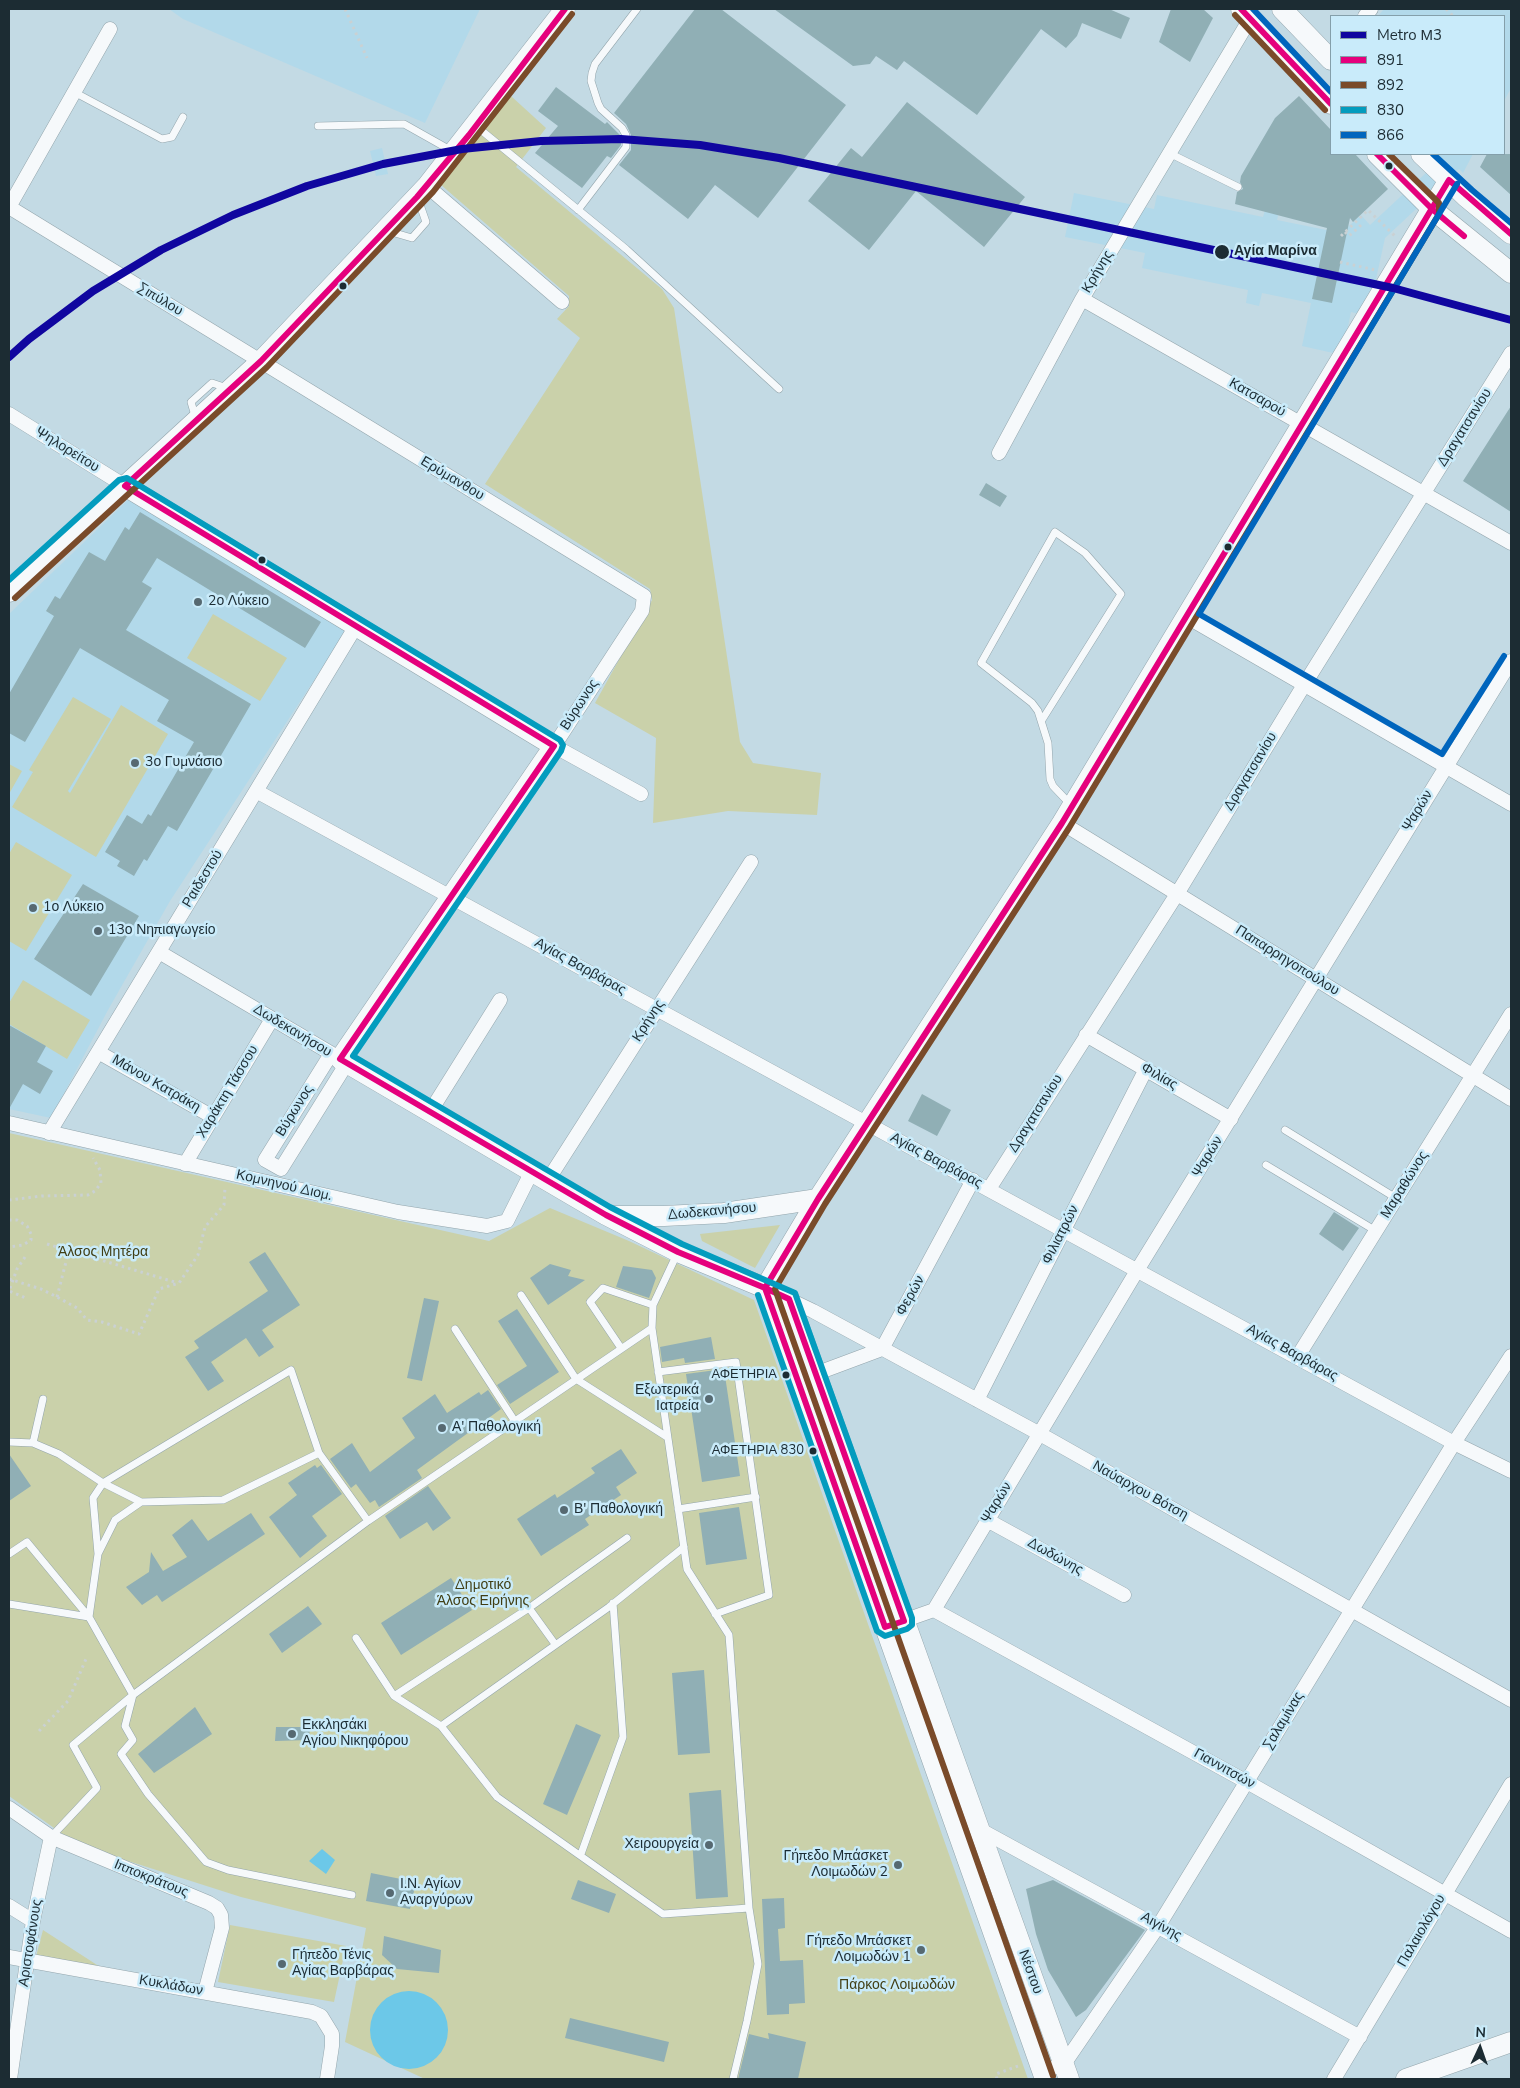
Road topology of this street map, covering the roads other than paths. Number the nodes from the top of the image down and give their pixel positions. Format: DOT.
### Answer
graph roads {
  1 [pos="565,9"];
  2 [pos="637,9"];
  3 [pos="1282,9"];
  4 [pos="1246,14"];
  5 [pos="110,29"];
  6 [pos="1330,59"];
  7 [pos="74,92"];
  8 [pos="1330,103"];
  9 [pos="183,117"];
  10 [pos="318,126"];
  11 [pos="475,126"];
  12 [pos="454,152"];
  13 [pos="1169,153"];
  14 [pos="1378,155"];
  15 [pos="1422,155"];
  16 [pos="1449,180"];
  17 [pos="1238,187"];
  18 [pos="422,191"];
  19 [pos="9,207"];
  20 [pos="1432,209"];
  21 [pos="578,210"];
  22 [pos="1511,234"];
  23 [pos="1511,273"];
  24 [pos="1082,299"];
  25 [pos="562,302"];
  26 [pos="1511,353"];
  27 [pos="261,361"];
  28 [pos="779,389"];
  29 [pos="9,414"];
  30 [pos="1302,424"];
  31 [pos="999,453"];
  32 [pos="125,486"];
  33 [pos="1425,494"];
  34 [pos="1511,543"];
  35 [pos="9,592"];
  36 [pos="644,596"];
  37 [pos="1187,617"];
  38 [pos="356,626"];
  39 [pos="1511,661"];
  40 [pos="1304,685"];
  41 [pos="1042,720"];
  42 [pos="554,746"];
  43 [pos="1445,766"];
  44 [pos="256,791"];
  45 [pos="641,794"];
  46 [pos="1511,804"];
  47 [pos="1068,815"];
  48 [pos="751,862"];
  49 [pos="1177,894"];
  50 [pos="450,896"];
  51 [pos="159,952"];
  52 [pos="1316,979"];
  53 [pos="500,1000"];
  54 [pos="657,1009"];
  55 [pos="1511,1014"];
  56 [pos="272,1019"];
  57 [pos="1086,1035"];
  58 [pos="98,1052"];
  59 [pos="339,1059"];
  60 [pos="1146,1069"];
  61 [pos="1473,1076"];
  62 [pos="1511,1099"];
  63 [pos="430,1112"];
  64 [pos="213,1117"];
  65 [pos="1231,1119"];
  66 [pos="9,1123"];
  67 [pos="866,1124"];
  68 [pos="1285,1130"];
  69 [pos="49,1133"];
  70 [pos="185,1164"];
  71 [pos="274,1165"];
  72 [pos="1266,1165"];
  73 [pos="540,1176"];
  74 [pos="974,1180"];
  75 [pos="263,1182"];
  76 [pos="988,1189"];
  77 [pos="1396,1198"];
  78 [pos="818,1199"];
  79 [pos="606,1216"];
  80 [pos="1064,1230"];
  81 [pos="1376,1231"];
  82 [pos="678,1252"];
  83 [pos="1138,1269"];
  84 [pos="766,1288"];
  85 [pos="521,1295"];
  86 [pos="788,1299"];
  87 [pos="653,1305"];
  88 [pos="652,1328"];
  89 [pos="455,1329"];
  90 [pos="621,1348"];
  91 [pos="882,1348"];
  92 [pos="1298,1356"];
  93 [pos="1511,1356"];
  94 [pos="658,1372"];
  95 [pos="815,1374"];
  96 [pos="576,1379"];
  97 [pos="43,1399"];
  98 [pos="977,1400"];
  99 [pos="514,1420"];
  100 [pos="1040,1434"];
  101 [pos="667,1437"];
  102 [pos="9,1442"];
  103 [pos="33,1443"];
  104 [pos="1454,1443"];
  105 [pos="319,1453"];
  106 [pos="1511,1472"];
  107 [pos="103,1482"];
  108 [pos="756,1497"];
  109 [pos="141,1502"];
  110 [pos="678,1509"];
  111 [pos="987,1520"];
  112 [pos="368,1521"];
  113 [pos="627,1538"];
  114 [pos="684,1547"];
  115 [pos="9,1554"];
  116 [pos="98,1554"];
  117 [pos="1124,1595"];
  118 [pos="613,1603"];
  119 [pos="9,1604"];
  120 [pos="529,1608"];
  121 [pos="1352,1609"];
  122 [pos="934,1610"];
  123 [pos="715,1614"];
  124 [pos="89,1617"];
  125 [pos="904,1621"];
  126 [pos="885,1627"];
  127 [pos="356,1638"];
  128 [pos="555,1644"];
  129 [pos="133,1695"];
  130 [pos="394,1696"];
  131 [pos="1511,1700"];
  132 [pos="441,1726"];
  133 [pos="1247,1782"];
  134 [pos="1511,1784"];
  135 [pos="9,1808"];
  136 [pos="968,1831"];
  137 [pos="51,1838"];
  138 [pos="580,1854"];
  139 [pos="1443,1894"];
  140 [pos="352,1895"];
  141 [pos="9,1906"];
  142 [pos="749,1908"];
  143 [pos="33,1921"];
  144 [pos="1159,1925"];
  145 [pos="1511,1931"];
  146 [pos="9,1957"];
  147 [pos="28,1960"];
  148 [pos="205,1992"];
  149 [pos="1360,2037"];
  150 [pos="1511,2042"];
  151 [pos="1042,2070"];
  152 [pos="1066,2072"];
  153 [pos="10,2079"];
  154 [pos="327,2079"];
  155 [pos="733,2079"];
  156 [pos="1334,2079"];
  157 [pos="1406,2079"];
  1 -- 11 [label="street"];
  2 -- 21 [label="lane"];
  3 -- 6 [label="street"];
  4 -- 8 [label="street"];
  4 -- 13 [label="street, Κρήνης"];
  5 -- 7 [label="street"];
  7 -- 9 [label="lane"];
  7 -- 19 [label="street"];
  10 -- 12 [label="lane"];
  11 -- 12 [label="street"];
  11 -- 21 [label="lane"];
  12 -- 18 [label="street"];
  13 -- 17 [label="lane"];
  13 -- 24 [label="street, Κρήνης"];
  14 -- 20 [label="street"];
  15 -- 16 [label="street"];
  16 -- 20 [label="street"];
  16 -- 22 [label="street"];
  18 -- 25 [label="street"];
  18 -- 27 [label="street"];
  19 -- 27 [label="street, Σιπύλου"];
  20 -- 23 [label="street"];
  20 -- 30 [label="street"];
  21 -- 28 [label="lane"];
  24 -- 30 [label="street, Κατσαρού"];
  24 -- 31 [label="street, Κρήνης"];
  26 -- 33 [label="street, Δραγατσανίου"];
  27 -- 32 [label="street"];
  27 -- 36 [label="street, Ερύμανθου"];
  29 -- 32 [label="street, Ψηλορείτου"];
  30 -- 33 [label="street, Κατσαρού"];
  30 -- 37 [label="street"];
  32 -- 35 [label="street"];
  32 -- 38 [label="street"];
  33 -- 34 [label="street, Κατσαρού"];
  33 -- 40 [label="street, Δραγατσανίου"];
  36 -- 42 [label="street, Βύρωνος"];
  37 -- 40 [label="street"];
  37 -- 47 [label="street"];
  38 -- 42 [label="street"];
  38 -- 44 [label="street, Ραιδεστού"];
  39 -- 43 [label="street, Ψαρών"];
  40 -- 43 [label="street"];
  40 -- 49 [label="street, Δραγατσανίου"];
  41 -- 41 [label="lane"];
  41 -- 47 [label="lane"];
  42 -- 45 [label="street"];
  42 -- 50 [label="street, Βύρωνος"];
  43 -- 46 [label="street"];
  43 -- 52 [label="street, Ψαρών"];
  44 -- 50 [label="street, Αγίας Βαρβάρας"];
  44 -- 51 [label="street, Ραιδεστού"];
  47 -- 49 [label="street, Παπαρρηγοπούλου"];
  47 -- 67 [label="street"];
  48 -- 54 [label="street, Κρήνης"];
  49 -- 52 [label="street, Παπαρρηγοπούλου"];
  49 -- 57 [label="street, Δραγατσανίου"];
  50 -- 54 [label="street, Αγίας Βαρβάρας"];
  50 -- 59 [label="street, Βύρωνος"];
  51 -- 56 [label="street, Δωδεκανήσου"];
  51 -- 58 [label="street, Ραιδεστού"];
  52 -- 61 [label="street, Παπαρρηγοπούλου"];
  52 -- 65 [label="street, Ψαρών"];
  53 -- 63 [label="street"];
  54 -- 67 [label="street, Αγίας Βαρβάρας"];
  54 -- 73 [label="street, Κρήνης"];
  55 -- 61 [label="street, Μαραθώνος"];
  56 -- 59 [label="street, Δωδεκανήσου"];
  56 -- 64 [label="street, Χαράκτη Τάσσου"];
  57 -- 60 [label="street, Φιλίας"];
  57 -- 76 [label="street, Δραγατσανίου"];
  58 -- 64 [label="street, Μάνου Κατράκη"];
  58 -- 69 [label="street, Ραιδεστού"];
  59 -- 63 [label="street, Δωδεκανήσου"];
  59 -- 71 [label="street, Βύρωνος"];
  59 -- 71 [label="street, Βύρωνος"];
  60 -- 65 [label="street, Φιλίας"];
  60 -- 80 [label="street, Φιλιατρών"];
  61 -- 62 [label="street, Παπαρρηγοπούλου"];
  61 -- 77 [label="street, Μαραθώνος"];
  63 -- 73 [label="street, Δωδεκανήσου"];
  64 -- 70 [label="street, Χαράκτη Τάσσου"];
  65 -- 83 [label="street, Ψαρών"];
  66 -- 69 [label="street, Κομνηνού Διομ."];
  67 -- 74 [label="street, Αγίας Βαρβάρας"];
  67 -- 78 [label="street"];
  68 -- 77 [label="lane"];
  69 -- 70 [label="street, Κομνηνού Διομ."];
  70 -- 75 [label="street, Κομνηνού Διομ."];
  71 -- 75 [label="street, Βύρωνος"];
  72 -- 81 [label="lane"];
  73 -- 75 [label="street, Κομνηνού Διομ."];
  73 -- 79 [label="street, Δωδεκανήσου"];
  74 -- 76 [label="street, Αγίας Βαρβάρας"];
  74 -- 91 [label="street, Φερών"];
  76 -- 80 [label="street, Αγίας Βαρβάρας"];
  77 -- 81 [label="street, Μαραθώνος"];
  78 -- 79 [label="street, Δωδεκανήσου"];
  78 -- 84 [label="street"];
  79 -- 82 [label="street, Δωδεκανήσου"];
  80 -- 83 [label="street, Αγίας Βαρβάρας"];
  80 -- 98 [label="street, Φιλιατρών"];
  81 -- 92 [label="street, Μαραθώνος"];
  82 -- 84 [label="street, Δωδεκανήσου"];
  82 -- 87 [label="lane"];
  83 -- 92 [label="street, Αγίας Βαρβάρας"];
  83 -- 100 [label="street, Ψαρών"];
  84 -- 86 [label="street, Ναύαρχου Βότση"];
  84 -- 126 [label="street, Νέστου"];
  85 -- 96 [label="lane"];
  86 -- 91 [label="street, Ναύαρχου Βότση"];
  86 -- 95 [label="street, Νέστου"];
  87 -- 88 [label="lane"];
  87 -- 90 [label="lane"];
  88 -- 90 [label="lane"];
  88 -- 94 [label="lane"];
  89 -- 99 [label="lane"];
  90 -- 96 [label="lane"];
  91 -- 95 [label="street"];
  91 -- 98 [label="street, Ναύαρχου Βότση"];
  92 -- 104 [label="street, Αγίας Βαρβάρας"];
  93 -- 104 [label="street, Σαλαμίνας"];
  94 -- 101 [label="lane"];
  94 -- 108 [label="lane"];
  95 -- 125 [label="street, Νέστου"];
  96 -- 99 [label="lane"];
  96 -- 101 [label="lane"];
  97 -- 103 [label="lane"];
  98 -- 100 [label="street, Ναύαρχου Βότση"];
  99 -- 112 [label="lane"];
  100 -- 111 [label="street, Ψαρών"];
  100 -- 121 [label="street, Ναύαρχου Βότση"];
  101 -- 110 [label="lane"];
  102 -- 103 [label="lane"];
  103 -- 107 [label="lane"];
  104 -- 106 [label="street, Αγίας Βαρβάρας"];
  104 -- 121 [label="street, Σαλαμίνας"];
  105 -- 107 [label="lane"];
  105 -- 109 [label="lane"];
  105 -- 112 [label="lane"];
  107 -- 109 [label="lane"];
  107 -- 116 [label="lane"];
  108 -- 110 [label="lane"];
  108 -- 123 [label="lane"];
  109 -- 116 [label="lane"];
  110 -- 114 [label="lane"];
  111 -- 117 [label="street, Δωδώνης"];
  111 -- 122 [label="street, Ψαρών"];
  112 -- 129 [label="lane"];
  113 -- 120 [label="lane"];
  114 -- 118 [label="lane"];
  114 -- 123 [label="lane"];
  115 -- 124 [label="lane"];
  116 -- 124 [label="lane"];
  118 -- 128 [label="lane"];
  118 -- 138 [label="lane"];
  119 -- 124 [label="lane"];
  120 -- 128 [label="lane"];
  120 -- 130 [label="lane"];
  121 -- 131 [label="street, Ναύαρχου Βότση"];
  121 -- 133 [label="street, Σαλαμίνας"];
  122 -- 125 [label="street"];
  122 -- 133 [label="street, Γιαννιτσών"];
  123 -- 142 [label="lane"];
  124 -- 129 [label="lane"];
  125 -- 126 [label="street"];
  125 -- 136 [label="street, Νέστου"];
  126 -- 136 [label="street, Νέστου"];
  127 -- 130 [label="lane"];
  128 -- 132 [label="lane"];
  129 -- 137 [label="lane"];
  129 -- 140 [label="lane"];
  130 -- 132 [label="lane"];
  132 -- 138 [label="lane"];
  133 -- 139 [label="street, Γιαννιτσών"];
  133 -- 144 [label="street, Σαλαμίνας"];
  134 -- 139 [label="street, Παλαιολόγου"];
  135 -- 137 [label="street, Ιπποκράτους"];
  136 -- 144 [label="street, Αιγίνης"];
  136 -- 151 [label="street, Νέστου"];
  136 -- 152 [label="street, Νέστου"];
  137 -- 143 [label="street, Αριστοφάνους"];
  137 -- 148 [label="street, Ιπποκράτους"];
  138 -- 142 [label="lane"];
  139 -- 145 [label="street, Γιαννιτσών"];
  139 -- 149 [label="street, Παλαιολόγου"];
  141 -- 143 [label="street"];
  142 -- 155 [label="lane"];
  143 -- 147 [label="street, Αριστοφάνους"];
  144 -- 149 [label="street, Αιγίνης"];
  144 -- 152 [label="street, Σαλαμίνας"];
  146 -- 147 [label="street, Κυκλάδων"];
  147 -- 148 [label="street, Κυκλάδων"];
  147 -- 153 [label="street, Αριστοφάνους"];
  148 -- 154 [label="street, Κυκλάδων"];
  149 -- 156 [label="street, Παλαιολόγου"];
  150 -- 157 [label="street"];
  151 -- 152 [label="street"];
}
